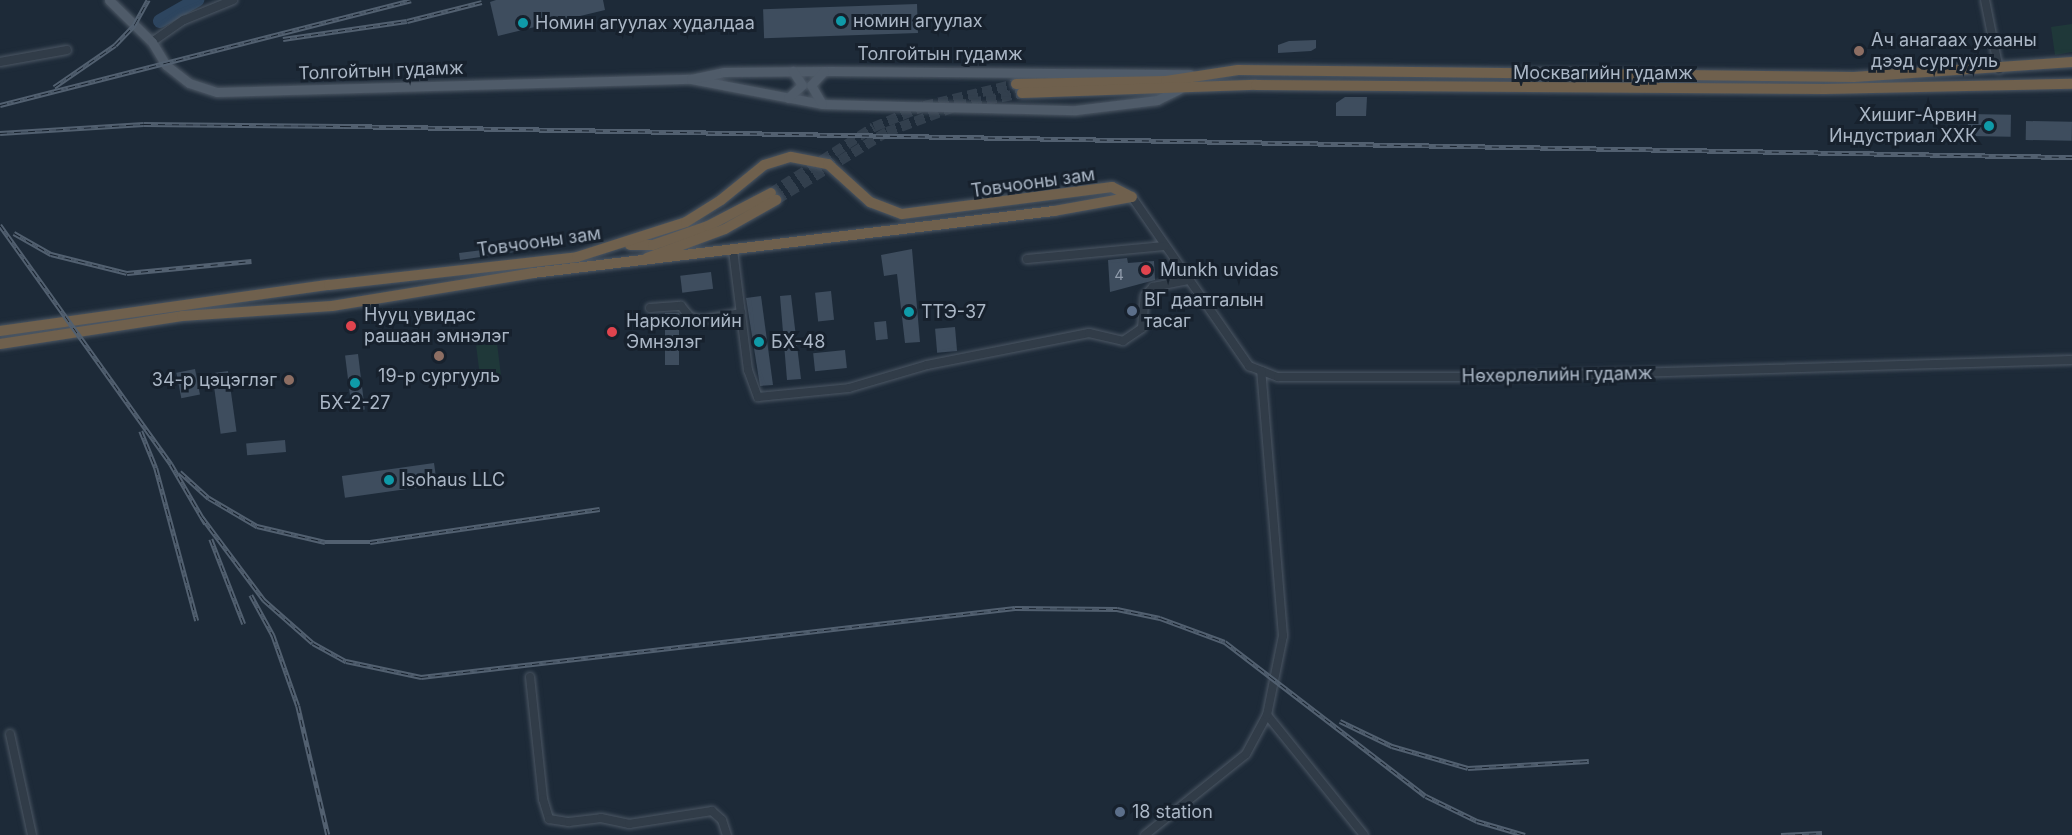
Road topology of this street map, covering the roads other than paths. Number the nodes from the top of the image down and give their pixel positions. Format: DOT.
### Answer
graph roads {
  1 [pos="109,0"];
  2 [pos="233,0"];
  3 [pos="1985,0"];
  4 [pos="152,42"];
  5 [pos="67,50"];
  6 [pos="0,62"];
  7 [pos="2072,62"];
  8 [pos="1999,69"];
  9 [pos="793,71"];
  10 [pos="824,71"];
  11 [pos="1190,74"];
  12 [pos="691,79"];
  13 [pos="2072,84"];
  14 [pos="1180,89"];
  15 [pos="788,98"];
  16 [pos="822,104"];
  17 [pos="1132,197"];
  18 [pos="628,244"];
  19 [pos="1164,246"];
  20 [pos="733,250"];
  21 [pos="1027,259"];
  22 [pos="645,261"];
  23 [pos="1189,280"];
  24 [pos="650,308"];
  25 [pos="741,313"];
  26 [pos="0,331"];
  27 [pos="0,344"];
  28 [pos="2072,360"];
  29 [pos="1261,371"];
  30 [pos="530,677"];
  31 [pos="1267,715"];
  32 [pos="10,734"];
  33 [pos="32,835"];
  34 [pos="727,835"];
  35 [pos="1145,835"];
  36 [pos="1364,835"];
  1 -- 4 [label="main road, Толгойтын гудамж"];
  2 -- 4 [label="street"];
  3 -- 8 [label="street"];
  4 -- 12 [label="main road, Толгойтын гудамж"];
  5 -- 6 [label="street"];
  7 -- 8 [label="highway, Москвагийн гудамж"];
  8 -- 11 [label="highway, Москвагийн гудамж"];
  9 -- 10 [label="main road, Толгойтын гудамж"];
  9 -- 12 [label="main road, Толгойтын гудамж"];
  9 -- 15 [label="main road"];
  10 -- 11 [label="main road, Толгойтын гудамж"];
  10 -- 16 [label="main road"];
  11 -- 14 [label="highway, Москвагийн гудамж"];
  12 -- 15 [label="main road, Толгойтын гудамж"];
  13 -- 14 [label="highway, Москвагийн гудамж"];
  14 -- 16 [label="main road, Толгойтын гудамж"];
  15 -- 16 [label="main road, Толгойтын гудамж"];
  17 -- 18 [label="highway, Товчооны зам"];
  17 -- 19 [label="street, Нөхөрлөлийн гудамж"];
  17 -- 20 [label="highway, Товчооны зам"];
  18 -- 22 [label="highway"];
  18 -- 26 [label="highway, Товчооны зам"];
  19 -- 21 [label="street"];
  19 -- 23 [label="street, Нөхөрлөлийн гудамж"];
  20 -- 22 [label="highway, Товчооны зам"];
  20 -- 25 [label="street"];
  22 -- 27 [label="highway, Товчооны зам"];
  23 -- 25 [label="street"];
  23 -- 29 [label="street, Нөхөрлөлийн гудамж"];
  24 -- 25 [label="street"];
  28 -- 29 [label="street, Нөхөрлөлийн гудамж"];
  29 -- 31 [label="street"];
  30 -- 34 [label="street"];
  31 -- 35 [label="street"];
  31 -- 36 [label="street"];
  32 -- 33 [label="street"];
}
